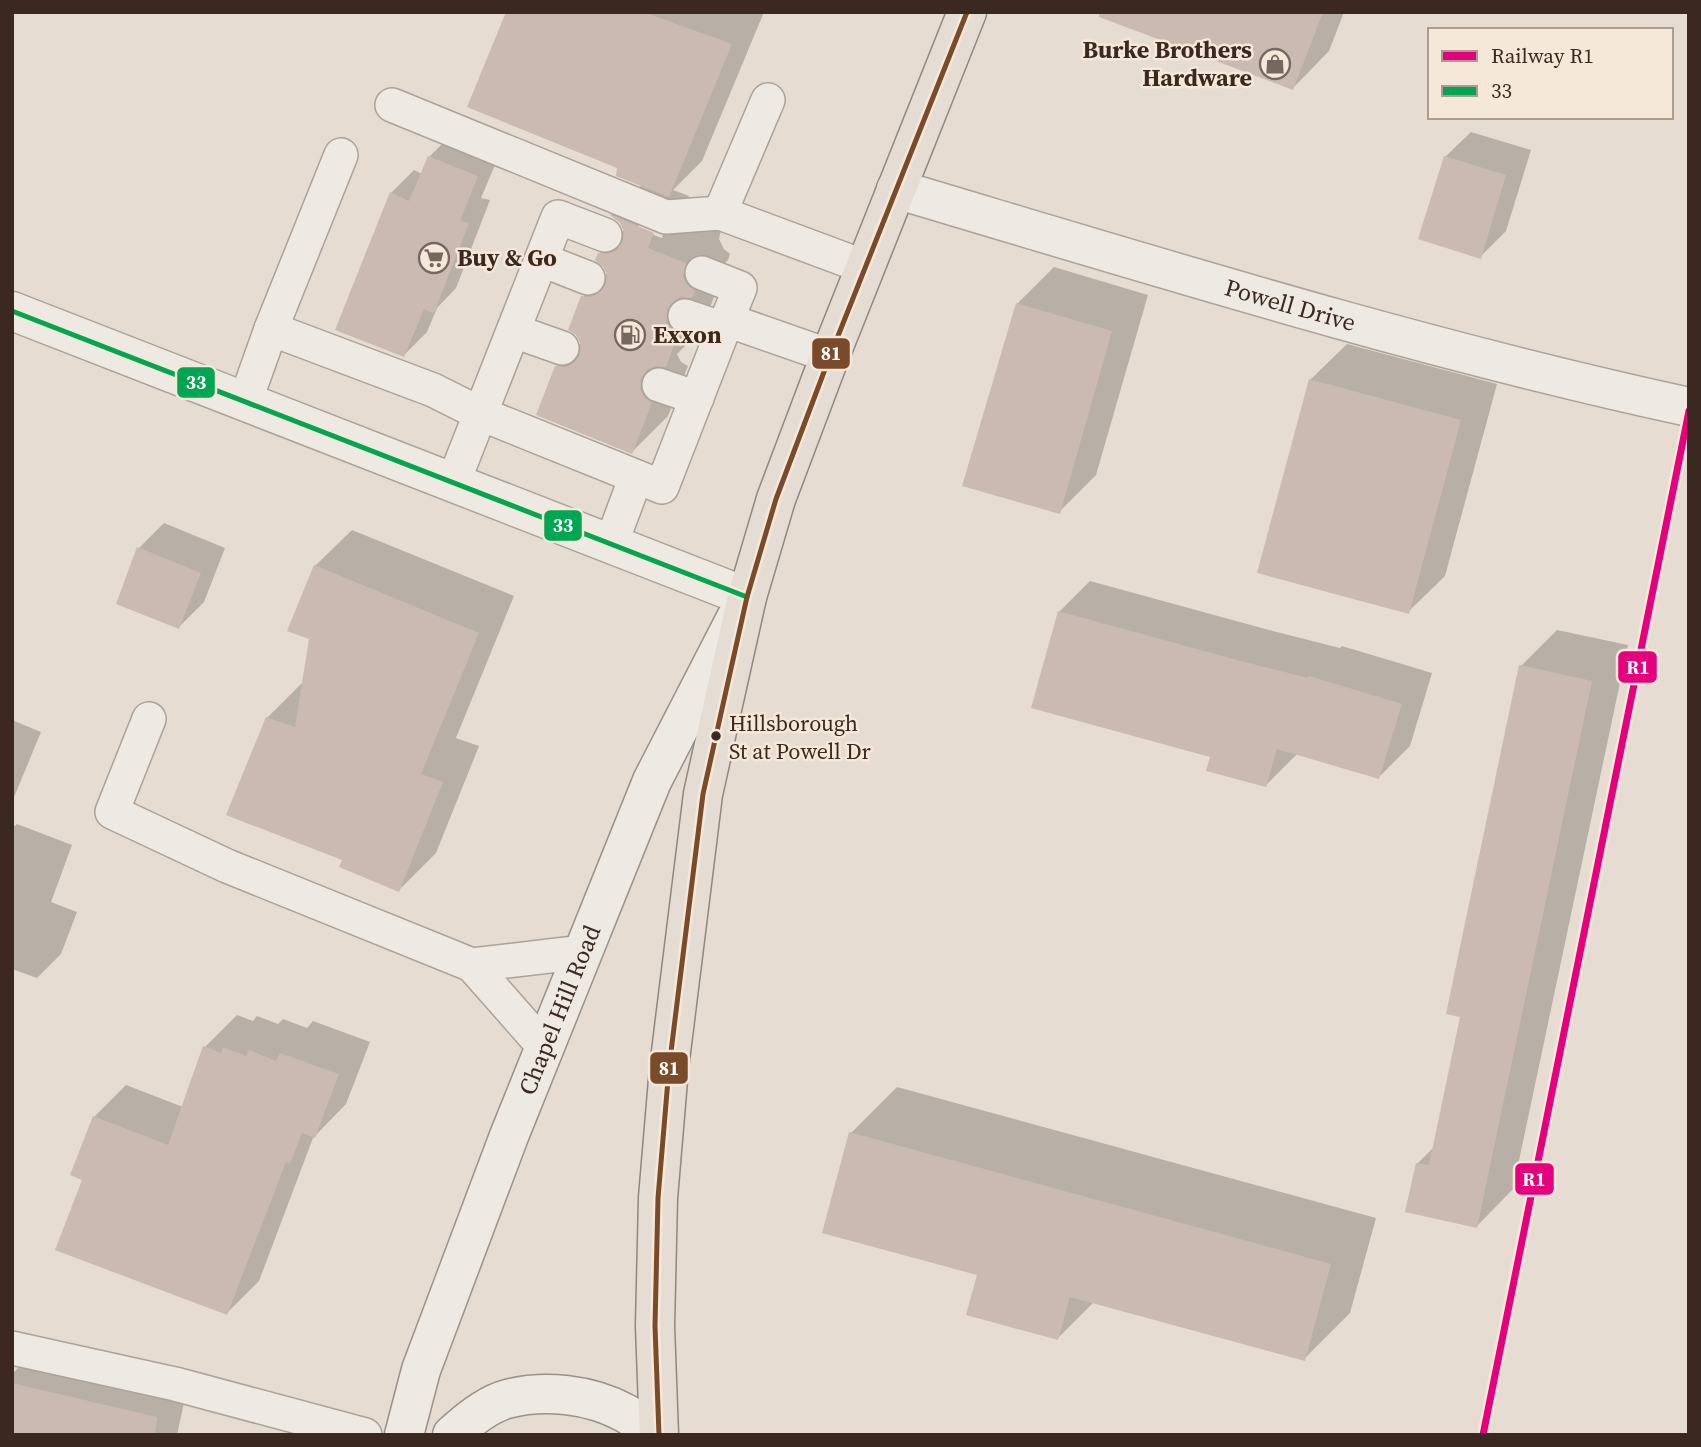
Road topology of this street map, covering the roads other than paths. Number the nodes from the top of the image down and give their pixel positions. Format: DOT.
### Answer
graph roads {
  1 [pos="967,12"];
  2 [pos="768,100"];
  3 [pos="393,105"];
  4 [pos="341,155"];
  5 [pos="895,189"];
  6 [pos="720,214"];
  7 [pos="605,235"];
  8 [pos="542,260"];
  9 [pos="865,267"];
  10 [pos="702,273"];
  11 [pos="588,278"];
  12 [pos="12,311"];
  13 [pos="685,316"];
  14 [pos="726,325"];
  15 [pos="271,329"];
  16 [pos="514,331"];
  17 [pos="562,348"];
  18 [pos="830,356"];
  19 [pos="659,385"];
  20 [pos="698,398"];
  21 [pos="245,402"];
  22 [pos="1689,407"];
  23 [pos="481,414"];
  24 [pos="636,477"];
  25 [pos="453,483"];
  26 [pos="611,544"];
  27 [pos="747,597"];
  28 [pos="149,719"];
  29 [pos="583,952"];
  30 [pos="472,965"];
  31 [pos="545,1048"];
  32 [pos="12,1348"];
  33 [pos="365,1435"];
  34 [pos="404,1435"];
  35 [pos="452,1435"];
  36 [pos="658,1435"];
  1 -- 5 [label="main road"];
  2 -- 6 [label="lane"];
  3 -- 6 [label="lane"];
  4 -- 15 [label="lane"];
  5 -- 9 [label="main road"];
  5 -- 22 [label="street, Powell Drive"];
  6 -- 9 [label="lane"];
  7 -- 8 [label="lane"];
  8 -- 11 [label="lane"];
  8 -- 16 [label="lane"];
  9 -- 18 [label="main road"];
  10 -- 14 [label="lane"];
  12 -- 21 [label="street"];
  13 -- 14 [label="lane"];
  14 -- 18 [label="lane"];
  14 -- 20 [label="lane"];
  15 -- 21 [label="lane"];
  15 -- 23 [label="lane"];
  16 -- 17 [label="lane"];
  16 -- 23 [label="lane"];
  18 -- 27 [label="main road"];
  19 -- 20 [label="lane"];
  20 -- 24 [label="lane"];
  21 -- 25 [label="street"];
  23 -- 24 [label="lane"];
  23 -- 25 [label="lane"];
  24 -- 26 [label="lane"];
  25 -- 26 [label="street"];
  26 -- 27 [label="street"];
  27 -- 29 [label="street, Chapel Hill Road"];
  27 -- 36 [label="main road"];
  28 -- 30 [label="lane"];
  29 -- 30 [label="lane"];
  29 -- 31 [label="street, Chapel Hill Road"];
  30 -- 31 [label="lane"];
  31 -- 34 [label="street, Chapel Hill Road"];
  32 -- 33 [label="lane"];
  35 -- 36 [label="street"];
}
